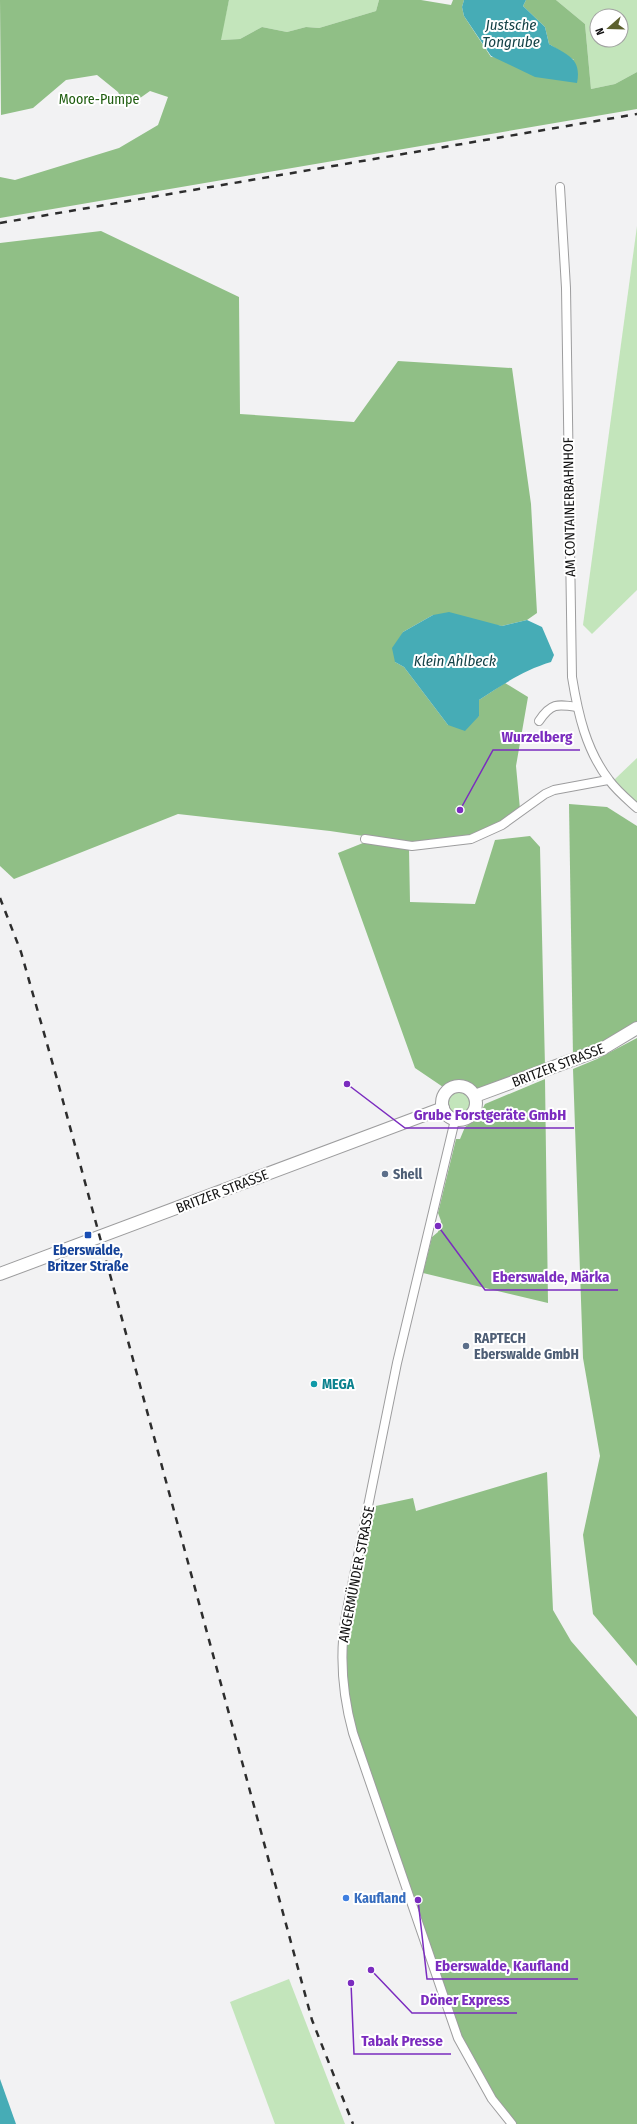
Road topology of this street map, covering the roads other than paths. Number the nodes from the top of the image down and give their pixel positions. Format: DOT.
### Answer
graph roads {
  1 [pos="560,187"];
  2 [pos="577,707"];
  3 [pos="539,721"];
  4 [pos="608,780"];
  5 [pos="637,808"];
  6 [pos="364,839"];
  7 [pos="637,1028"];
  8 [pos="475,1096"];
  9 [pos="443,1108"];
  10 [pos="455,1120"];
  11 [pos="0,1274"];
  12 [pos="512,2124"];
  1 -- 2 [label="street, AM CONTAINERBAHNHOF"];
  2 -- 3 [label="street"];
  2 -- 4 [label="street, AM CONTAINERBAHNHOF"];
  4 -- 5 [label="street, AM CONTAINERBAHNHOF"];
  4 -- 6 [label="street"];
  7 -- 8 [label="main road, BRITZER STRASSE"];
  8 -- 9 [label="main road"];
  8 -- 10 [label="main road"];
  9 -- 10 [label="main road"];
  9 -- 11 [label="main road, BRITZER STRASSE"];
  10 -- 12 [label="street, ANGERMÜNDER STRASSE"];
}
